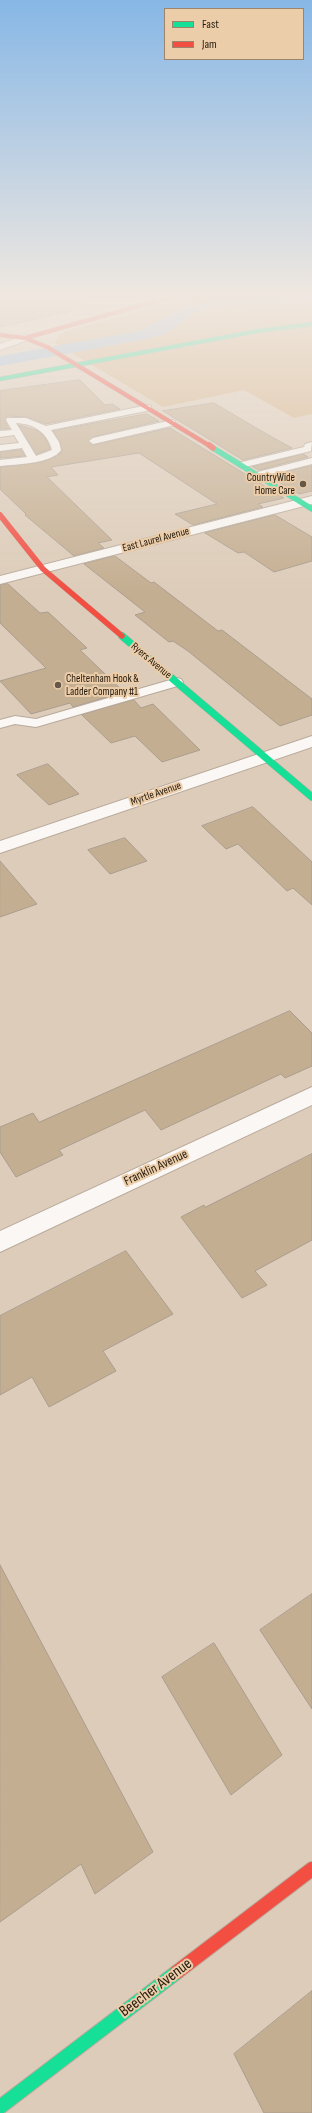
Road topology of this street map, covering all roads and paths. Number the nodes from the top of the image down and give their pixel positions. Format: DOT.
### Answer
graph roads {
  1 [pos="129,397"];
  2 [pos="148,408"];
  3 [pos="10,420"];
  4 [pos="0,421"];
  5 [pos="172,423"];
  6 [pos="45,429"];
  7 [pos="16,432"];
  8 [pos="0,434"];
  9 [pos="93,441"];
  10 [pos="24,445"];
  11 [pos="312,445"];
  12 [pos="0,448"];
  13 [pos="33,459"];
  14 [pos="312,461"];
  15 [pos="0,463"];
  16 [pos="241,465"];
  17 [pos="257,474"];
  18 [pos="308,504"];
  19 [pos="0,515"];
  20 [pos="43,569"];
  21 [pos="0,580"];
  22 [pos="177,682"];
  23 [pos="0,724"];
  24 [pos="312,741"];
  25 [pos="266,757"];
  26 [pos="312,797"];
  27 [pos="0,846"];
  28 [pos="312,1095"];
  29 [pos="0,1242"];
  30 [pos="312,1869"];
  31 [pos="0,2107"];
  1 -- 2 [label="street"];
  2 -- 5 [label="street"];
  2 -- 6 [label="lane"];
  3 -- 4 [label="lane"];
  3 -- 6 [label="lane"];
  3 -- 7 [label="lane"];
  5 -- 9 [label="lane"];
  5 -- 16 [label="street"];
  6 -- 13 [label="lane"];
  7 -- 8 [label="lane"];
  7 -- 10 [label="lane"];
  10 -- 12 [label="lane"];
  10 -- 13 [label="lane"];
  11 -- 16 [label="lane"];
  13 -- 15 [label="lane"];
  14 -- 17 [label="lane"];
  16 -- 17 [label="street"];
  17 -- 18 [label="street"];
  18 -- 20 [label="street, East Laurel Avenue"];
  19 -- 20 [label="street, Ryers Avenue"];
  20 -- 21 [label="street, East Laurel Avenue"];
  20 -- 22 [label="street, Ryers Avenue"];
  22 -- 23 [label="lane"];
  22 -- 25 [label="street, Ryers Avenue"];
  24 -- 25 [label="street, Myrtle Avenue"];
  25 -- 26 [label="street, Ryers Avenue"];
  25 -- 27 [label="street, Myrtle Avenue"];
  28 -- 29 [label="street, Franklin Avenue"];
  30 -- 31 [label="street, Beecher Avenue"];
}
